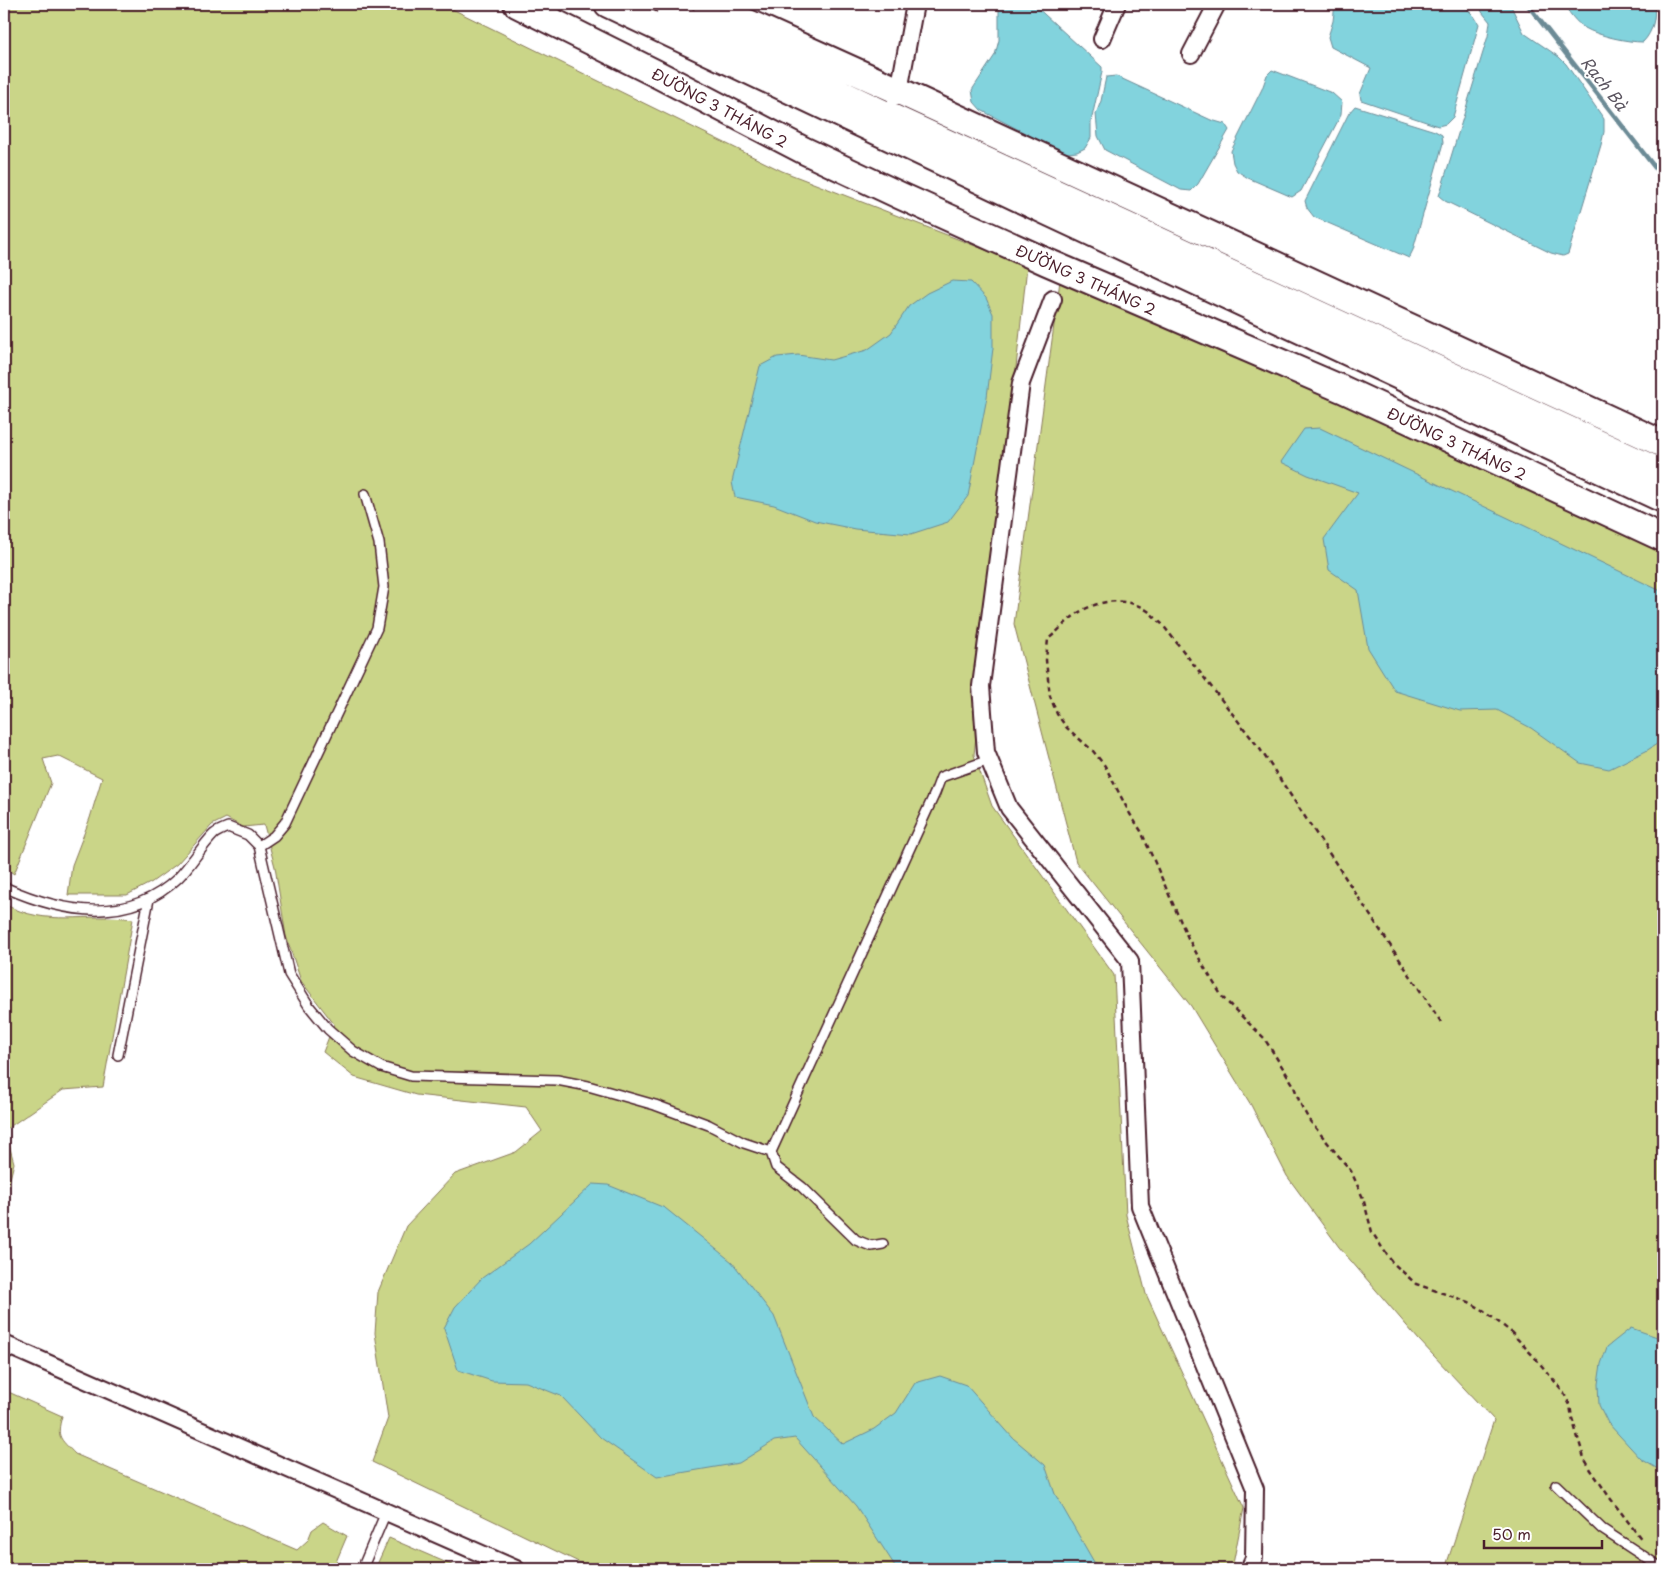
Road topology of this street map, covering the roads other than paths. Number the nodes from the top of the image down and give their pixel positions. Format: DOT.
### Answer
graph roads {
  1 [pos="517,4"];
  2 [pos="608,4"];
  3 [pos="651,4"];
  4 [pos="706,4"];
  5 [pos="915,4"];
  6 [pos="1117,4"];
  7 [pos="1217,4"];
  8 [pos="1102,39"];
  9 [pos="1191,54"];
  10 [pos="899,91"];
  11 [pos="885,114"];
  12 [pos="1054,299"];
  13 [pos="1663,444"];
  14 [pos="1663,473"];
  15 [pos="366,494"];
  16 [pos="1663,498"];
  17 [pos="1663,538"];
  18 [pos="989,760"];
  19 [pos="259,846"];
  20 [pos="4,887"];
  21 [pos="150,899"];
  22 [pos="118,1055"];
  23 [pos="771,1152"];
  24 [pos="883,1244"];
  25 [pos="4,1344"];
  26 [pos="1556,1485"];
  27 [pos="386,1512"];
  28 [pos="362,1569"];
  29 [pos="516,1569"];
  30 [pos="1249,1569"];
  31 [pos="1663,1569"];
  1 -- 17 [label="main road, ĐƯỜNG 3 THÁNG 2"];
  2 -- 16 [label="main road"];
  3 -- 11 [label="main road"];
  4 -- 10 [label="main road"];
  5 -- 10 [label="street"];
  6 -- 8 [label="street"];
  7 -- 9 [label="street"];
  10 -- 11 [label="street"];
  10 -- 13 [label="main road"];
  11 -- 14 [label="main road"];
  12 -- 18 [label="street"];
  15 -- 19 [label="lane"];
  18 -- 23 [label="lane"];
  18 -- 30 [label="street"];
  19 -- 21 [label="lane"];
  19 -- 23 [label="lane"];
  20 -- 21 [label="lane"];
  21 -- 22 [label="lane"];
  23 -- 24 [label="lane"];
  25 -- 27 [label="street"];
  26 -- 31 [label="lane"];
  27 -- 28 [label="lane"];
  27 -- 29 [label="street"];
}
